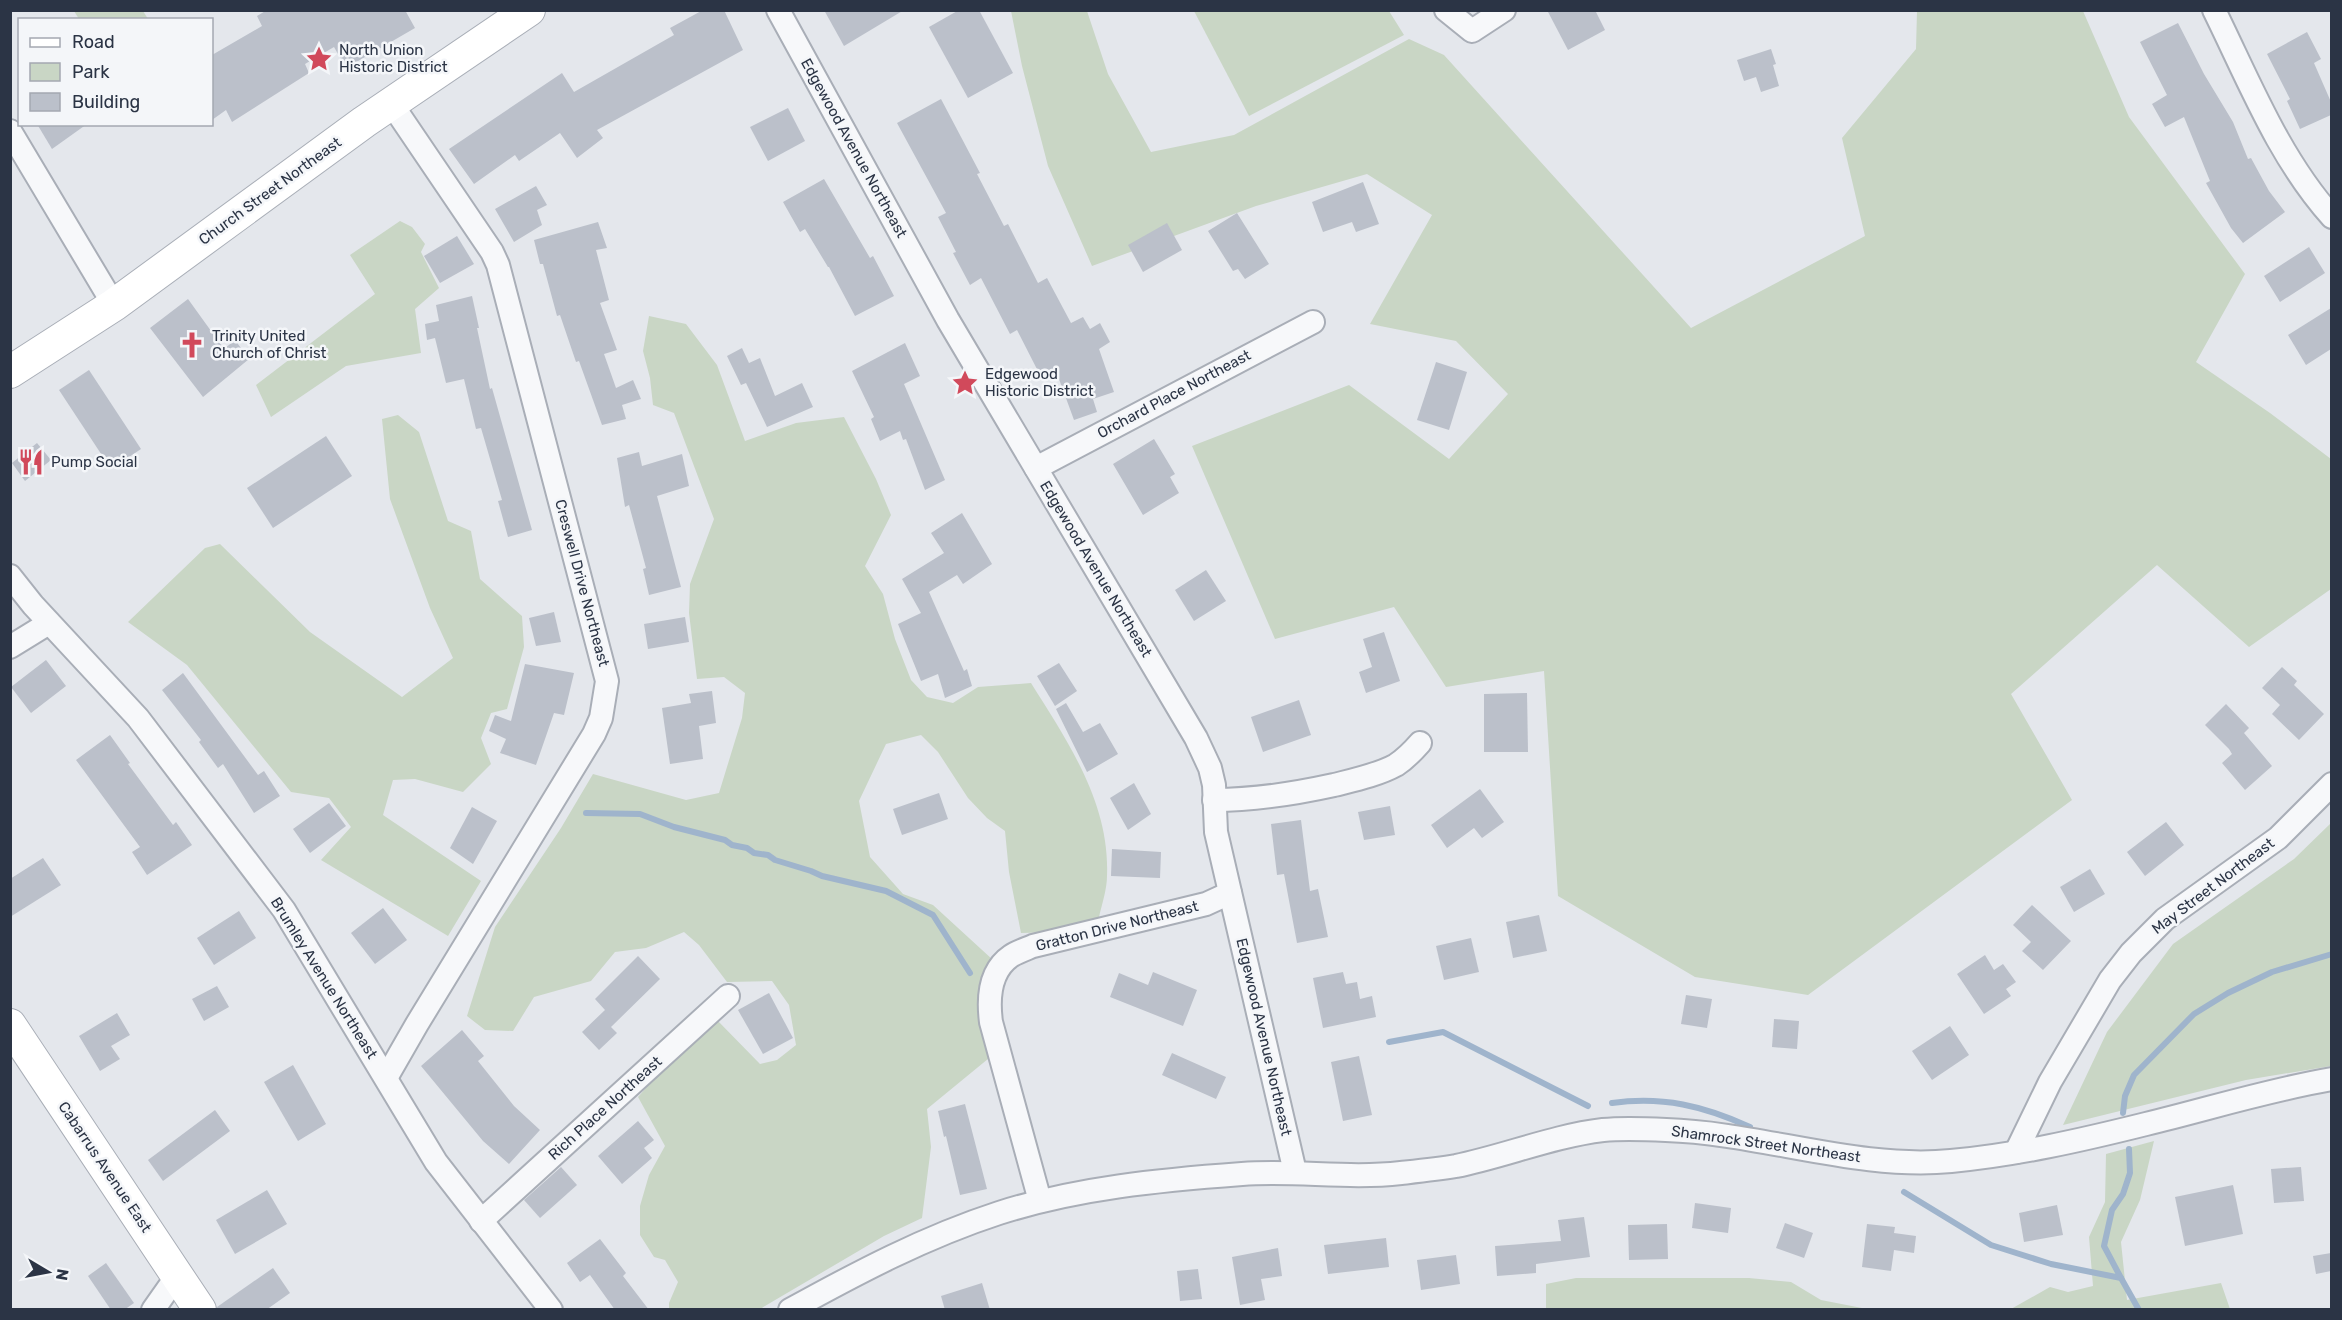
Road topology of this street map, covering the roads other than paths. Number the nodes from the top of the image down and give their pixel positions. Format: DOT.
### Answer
graph roads {
  1 [pos="529,10"];
  2 [pos="778,10"];
  3 [pos="1446,10"];
  4 [pos="1504,10"];
  5 [pos="2214,10"];
  6 [pos="391,104"];
  7 [pos="10,131"];
  8 [pos="2331,217"];
  9 [pos="114,304"];
  10 [pos="1313,322"];
  11 [pos="10,372"];
  12 [pos="1036,468"];
  13 [pos="10,576"];
  14 [pos="49,623"];
  15 [pos="10,647"];
  16 [pos="1419,743"];
  17 [pos="2331,784"];
  18 [pos="1214,800"];
  19 [pos="1230,893"];
  20 [pos="728,996"];
  21 [pos="10,1025"];
  22 [pos="386,1078"];
  23 [pos="2331,1079"];
  24 [pos="2016,1152"];
  25 [pos="1295,1172"];
  26 [pos="1041,1201"];
  27 [pos="481,1221"];
  28 [pos="177,1276"];
  29 [pos="153,1310"];
  30 [pos="200,1310"];
  31 [pos="551,1310"];
  32 [pos="790,1310"];
  1 -- 6 [label="main road, Church Street Northeast"];
  2 -- 12 [label="street, Edgewood Avenue Northeast"];
  3 -- 4 [label="street"];
  5 -- 8 [label="street"];
  6 -- 9 [label="main road, Church Street Northeast"];
  6 -- 22 [label="street, Creswell Drive Northeast"];
  7 -- 9 [label="street"];
  9 -- 11 [label="main road, Church Street Northeast"];
  10 -- 12 [label="street, Orchard Place Northeast"];
  12 -- 18 [label="street, Edgewood Avenue Northeast"];
  13 -- 14 [label="street, Brumley Avenue Northeast"];
  14 -- 15 [label="street"];
  14 -- 22 [label="street, Brumley Avenue Northeast"];
  16 -- 18 [label="street"];
  17 -- 24 [label="street, May Street Northeast"];
  18 -- 19 [label="street, Edgewood Avenue Northeast"];
  19 -- 25 [label="street, Edgewood Avenue Northeast"];
  19 -- 26 [label="street, Gratton Drive Northeast"];
  20 -- 27 [label="street, Rich Place Northeast"];
  21 -- 28 [label="main road, Cabarrus Avenue East"];
  22 -- 27 [label="street, Brumley Avenue Northeast"];
  23 -- 24 [label="street, Shamrock Street Northeast"];
  24 -- 25 [label="street, Shamrock Street Northeast"];
  25 -- 26 [label="street, Shamrock Street Northeast"];
  26 -- 32 [label="street, Shamrock Street Northeast"];
  27 -- 31 [label="street, Brumley Avenue Northeast"];
  28 -- 29 [label="street"];
  28 -- 30 [label="main road, Cabarrus Avenue East"];
}
